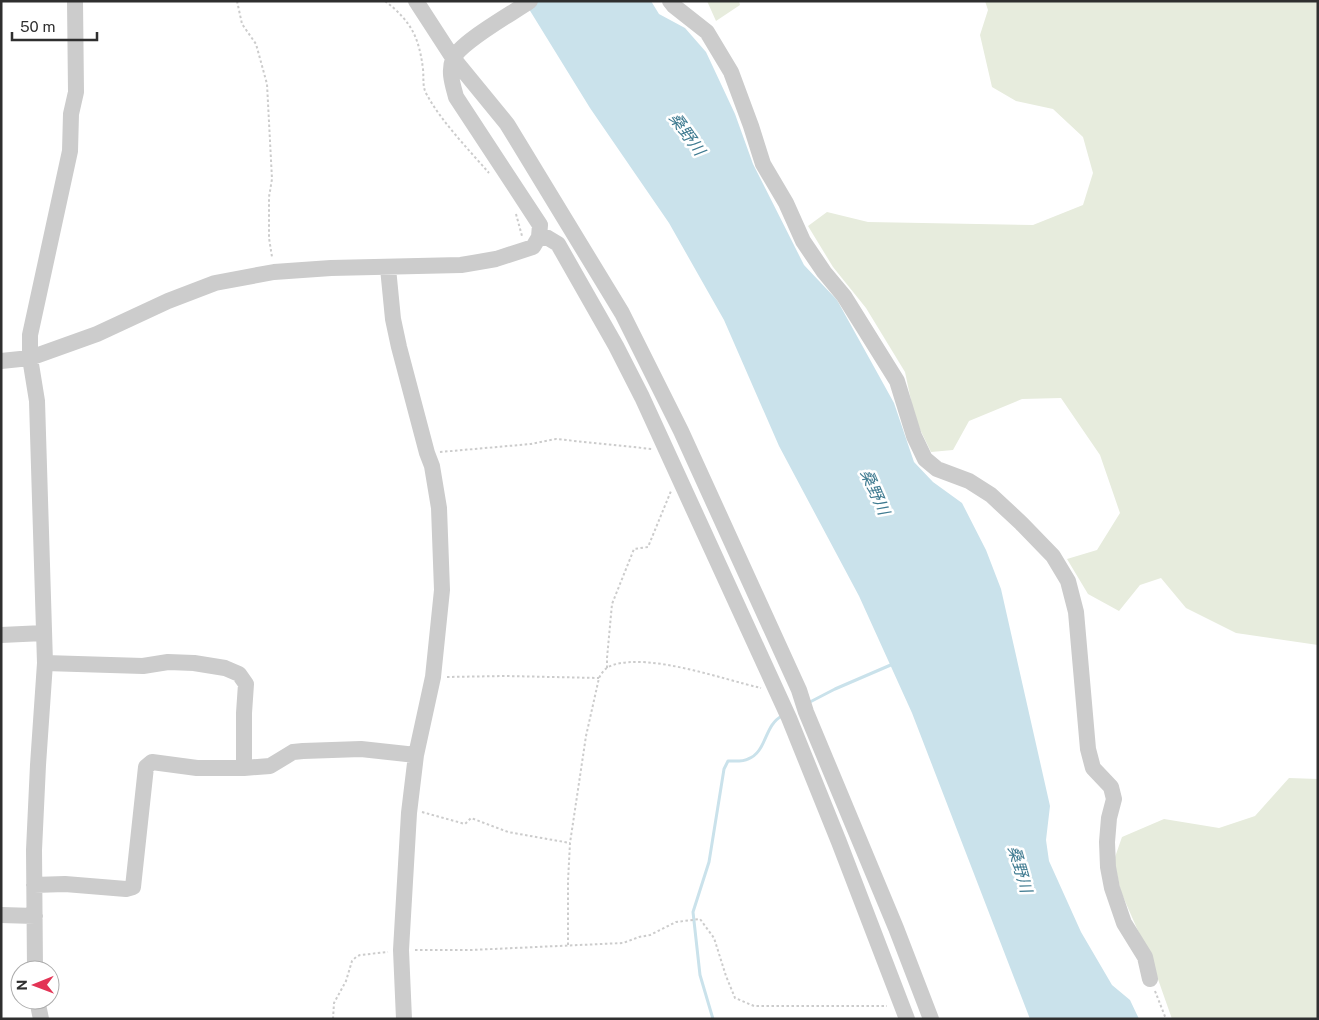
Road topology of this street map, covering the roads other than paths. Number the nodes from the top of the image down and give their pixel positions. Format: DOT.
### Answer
graph roads {
  1 [pos="75,1"];
  2 [pos="416,1"];
  3 [pos="530,1"];
  4 [pos="670,1"];
  5 [pos="454,58"];
  6 [pos="539,237"];
  7 [pos="388,268"];
  8 [pos="30,358"];
  9 [pos="1,361"];
  10 [pos="44,632"];
  11 [pos="1,635"];
  12 [pos="45,663"];
  13 [pos="416,755"];
  14 [pos="244,768"];
  15 [pos="34,885"];
  16 [pos="1,915"];
  17 [pos="35,916"];
  18 [pos="35,960"];
  19 [pos="1150,979"];
  20 [pos="404,1019"];
  21 [pos="907,1019"];
  22 [pos="931,1019"];
  1 -- 8 [label="street"];
  2 -- 5 [label="street"];
  3 -- 5 [label="street"];
  4 -- 19 [label="street"];
  5 -- 6 [label="street"];
  5 -- 22 [label="street"];
  6 -- 7 [label="street"];
  6 -- 21 [label="street"];
  7 -- 8 [label="street"];
  7 -- 13 [label="street"];
  8 -- 9 [label="street"];
  8 -- 10 [label="street"];
  10 -- 11 [label="street"];
  10 -- 12 [label="street"];
  12 -- 14 [label="street"];
  12 -- 15 [label="street"];
  13 -- 14 [label="street"];
  13 -- 20 [label="street"];
  14 -- 15 [label="street"];
  15 -- 17 [label="street"];
  16 -- 17 [label="street"];
  17 -- 18 [label="street"];
}
